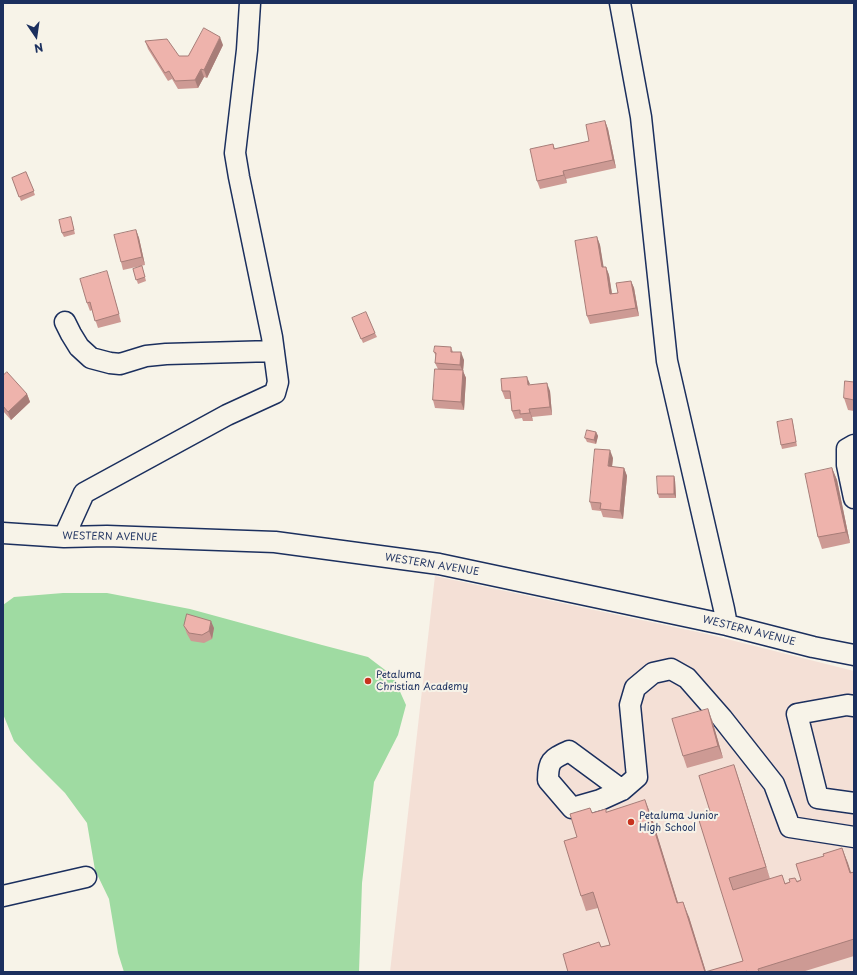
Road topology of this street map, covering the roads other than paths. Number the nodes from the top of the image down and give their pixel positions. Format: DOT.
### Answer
graph roads {
  1 [pos="250,3"];
  2 [pos="620,3"];
  3 [pos="65,322"];
  4 [pos="274,351"];
  5 [pos="854,445"];
  6 [pos="854,498"];
  7 [pos="3,533"];
  8 [pos="64,537"];
  9 [pos="727,625"];
  10 [pos="854,655"];
  11 [pos="854,706"];
  12 [pos="622,790"];
  13 [pos="854,803"];
  14 [pos="854,837"];
  15 [pos="86,877"];
  16 [pos="3,896"];
  1 -- 4 [label="street"];
  2 -- 9 [label="street"];
  3 -- 4 [label="street"];
  4 -- 8 [label="street"];
  5 -- 6 [label="street"];
  7 -- 8 [label="street, WESTERN AVENUE"];
  8 -- 9 [label="street, WESTERN AVENUE"];
  9 -- 10 [label="street, WESTERN AVENUE"];
  11 -- 13 [label="street"];
  12 -- 14 [label="street"];
  15 -- 16 [label="street"];
}
